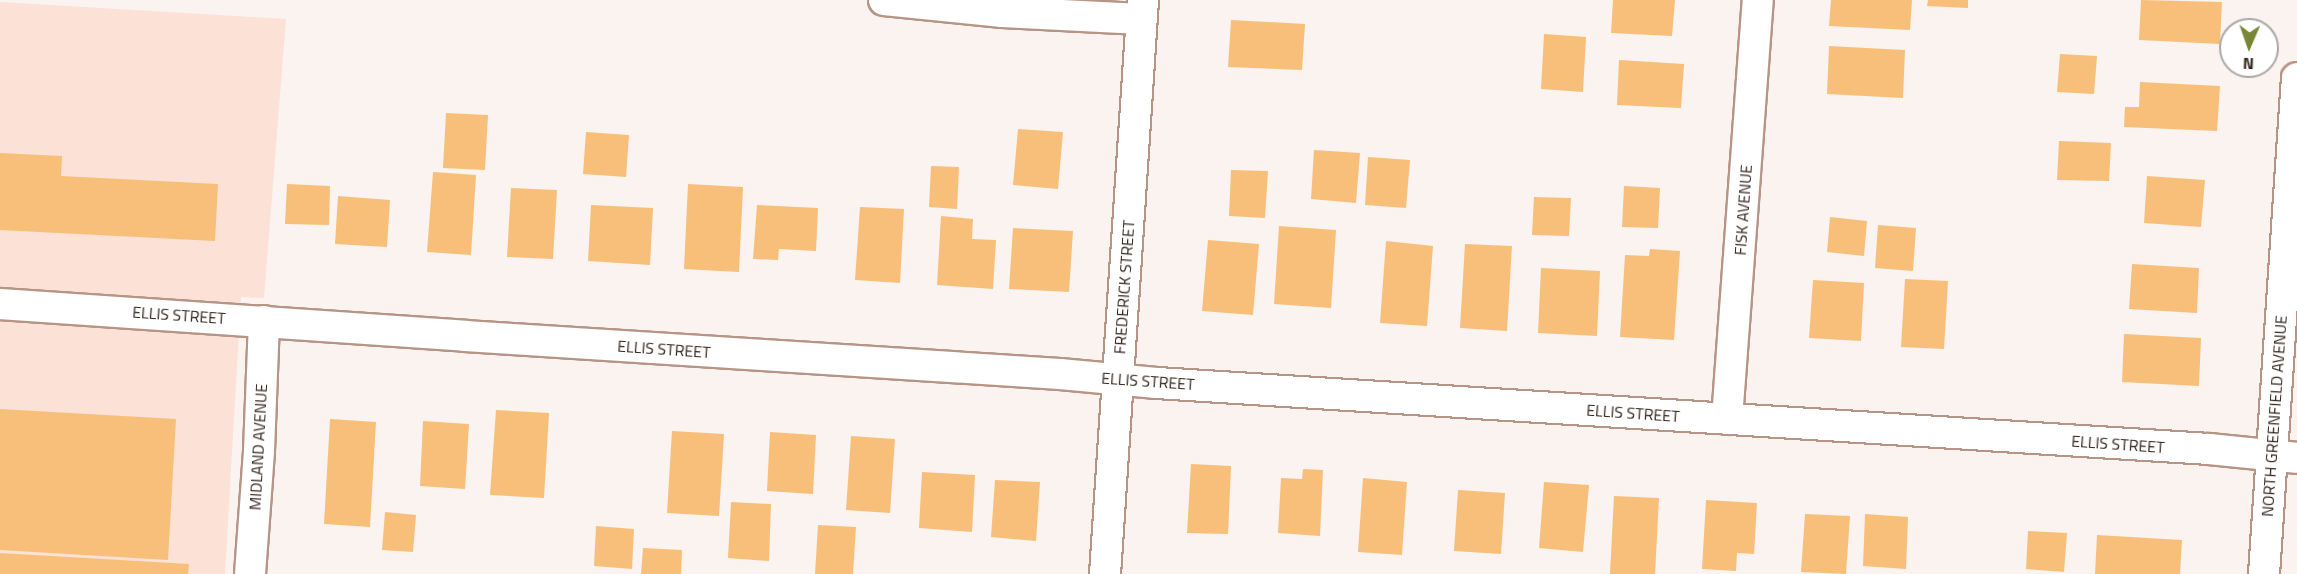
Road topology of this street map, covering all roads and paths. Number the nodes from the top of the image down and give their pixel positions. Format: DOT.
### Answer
graph roads {
  1 [pos="884,0"];
  2 [pos="1758,0"];
  3 [pos="1142,10"];
  4 [pos="2297,78"];
  5 [pos="0,304"];
  6 [pos="264,321"];
  7 [pos="1118,380"];
  8 [pos="1727,419"];
  9 [pos="2284,457"];
  10 [pos="250,574"];
  11 [pos="1104,574"];
  12 [pos="2264,574"];
  1 -- 3 [label="street"];
  2 -- 8 [label="street, FISK AVENUE"];
  3 -- 7 [label="street, FREDERICK STREET"];
  4 -- 9 [label="street, NORTH GREENFIELD AVENUE"];
  5 -- 6 [label="street, ELLIS STREET"];
  6 -- 7 [label="street, ELLIS STREET"];
  6 -- 10 [label="street, MIDLAND AVENUE"];
  7 -- 8 [label="street, ELLIS STREET"];
  7 -- 11 [label="street, FREDERICK STREET"];
  8 -- 9 [label="street, ELLIS STREET"];
  9 -- 12 [label="street, NORTH GREENFIELD AVENUE"];
}
